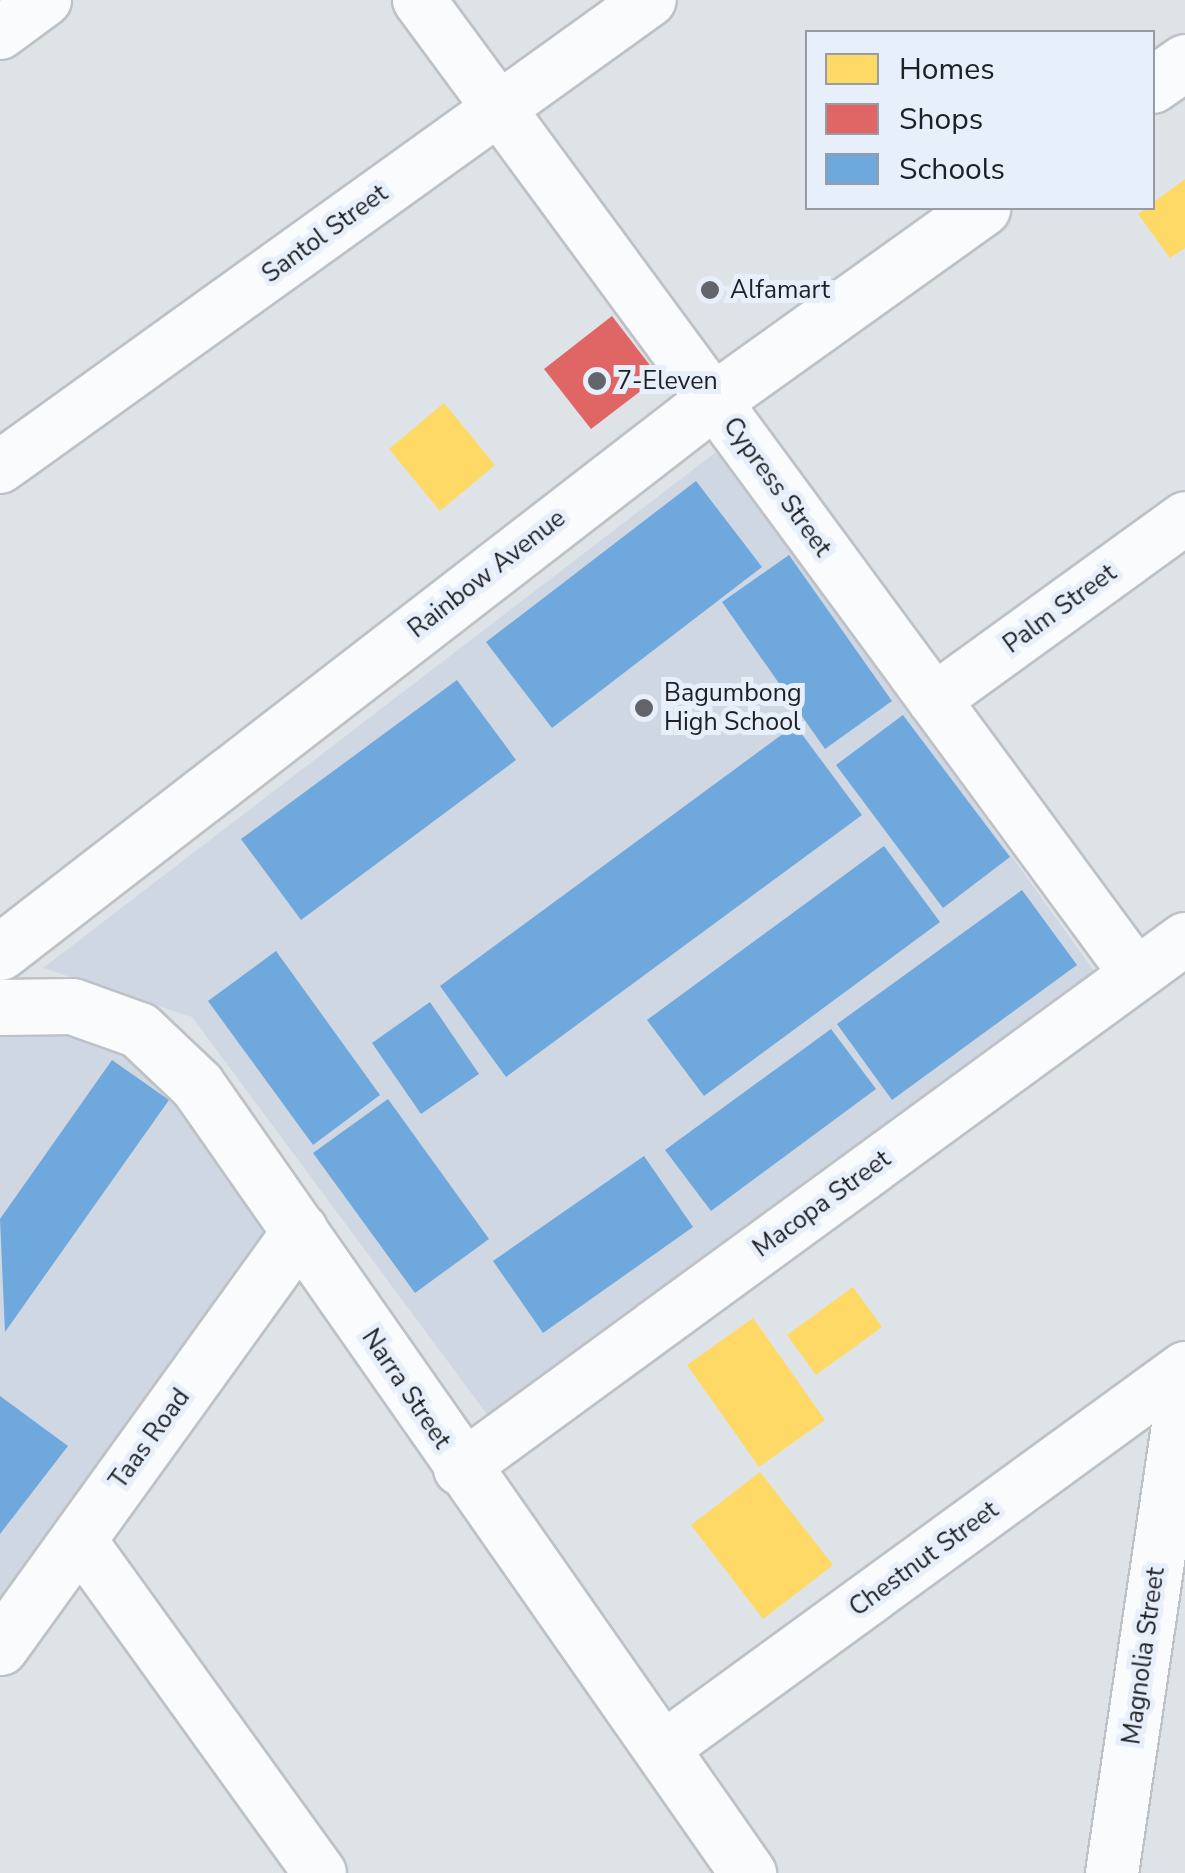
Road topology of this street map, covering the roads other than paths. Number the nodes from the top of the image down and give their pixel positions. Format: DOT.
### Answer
graph roads {
  1 [pos="46,0"];
  2 [pos="419,0"];
  3 [pos="650,0"];
  4 [pos="0,33"];
  5 [pos="1185,62"];
  6 [pos="1155,83"];
  7 [pos="499,109"];
  8 [pos="979,210"];
  9 [pos="714,400"];
  10 [pos="0,467"];
  11 [pos="1185,518"];
  12 [pos="934,700"];
  13 [pos="1185,939"];
  14 [pos="0,952"];
  15 [pos="1136,974"];
  16 [pos="0,1007"];
  17 [pos="300,1231"];
  18 [pos="1185,1368"];
  19 [pos="1185,1380"];
  20 [pos="460,1469"];
  21 [pos="79,1540"];
  22 [pos="0,1647"];
  23 [pos="662,1749"];
  24 [pos="739,1870"];
  25 [pos="320,1873"];
  26 [pos="1112,1873"];
  1 -- 4 [label="street"];
  2 -- 7 [label="street, Cypress Street"];
  3 -- 7 [label="street, Santol Street"];
  5 -- 6 [label="street"];
  7 -- 9 [label="street, Cypress Street"];
  7 -- 10 [label="street, Santol Street"];
  8 -- 9 [label="street, Rainbow Avenue"];
  9 -- 12 [label="street, Cypress Street"];
  9 -- 14 [label="street, Rainbow Avenue"];
  11 -- 12 [label="street, Palm Street"];
  12 -- 15 [label="street, Cypress Street"];
  13 -- 15 [label="street, Macopa Street"];
  15 -- 20 [label="street, Macopa Street"];
  16 -- 17 [label="street, Narra Street"];
  17 -- 20 [label="street, Narra Street"];
  17 -- 21 [label="street, Taas Road"];
  18 -- 23 [label="street, Chestnut Street"];
  19 -- 26 [label="street, Magnolia Street"];
  20 -- 23 [label="street, Narra Street"];
  21 -- 22 [label="street, Taas Road"];
  21 -- 25 [label="street"];
  23 -- 24 [label="street, Narra Street"];
}
